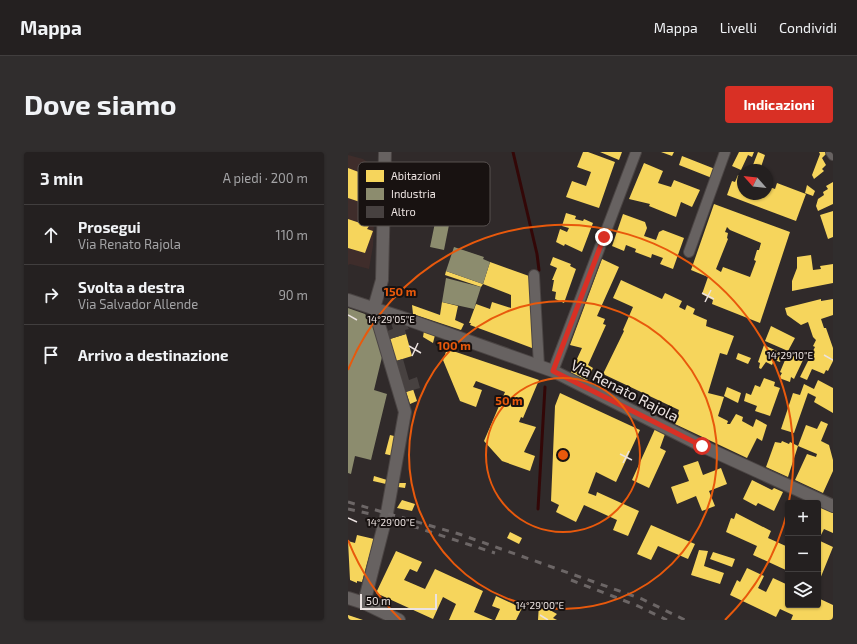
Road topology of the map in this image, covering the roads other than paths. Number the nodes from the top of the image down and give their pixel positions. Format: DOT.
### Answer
graph roads {
  1 [pos="384,152"];
  2 [pos="636,152"];
  3 [pos="725,152"];
  4 [pos="831,152"];
  5 [pos="833,155"];
  6 [pos="384,162"];
  7 [pos="383,226"];
  8 [pos="689,252"];
  9 [pos="534,275"];
  10 [pos="348,300"];
  11 [pos="374,308"];
  12 [pos="539,366"];
  13 [pos="553,371"];
  14 [pos="833,506"];
  15 [pos="348,598"];
  16 [pos="364,603"];
  17 [pos="399,620"];
  1 -- 6 [label="street"];
  2 -- 13 [label="street"];
  3 -- 8 [label="street"];
  4 -- 5 [label="street"];
  7 -- 11 [label="street"];
  9 -- 12 [label="street"];
  10 -- 11 [label="street, Via Renato Rajola"];
  11 -- 12 [label="street, Via Renato Rajola"];
  11 -- 16 [label="street"];
  12 -- 13 [label="street, Via Renato Rajola"];
  13 -- 14 [label="street, Via Renato Rajola"];
  15 -- 16 [label="street"];
  16 -- 17 [label="street"];
}
